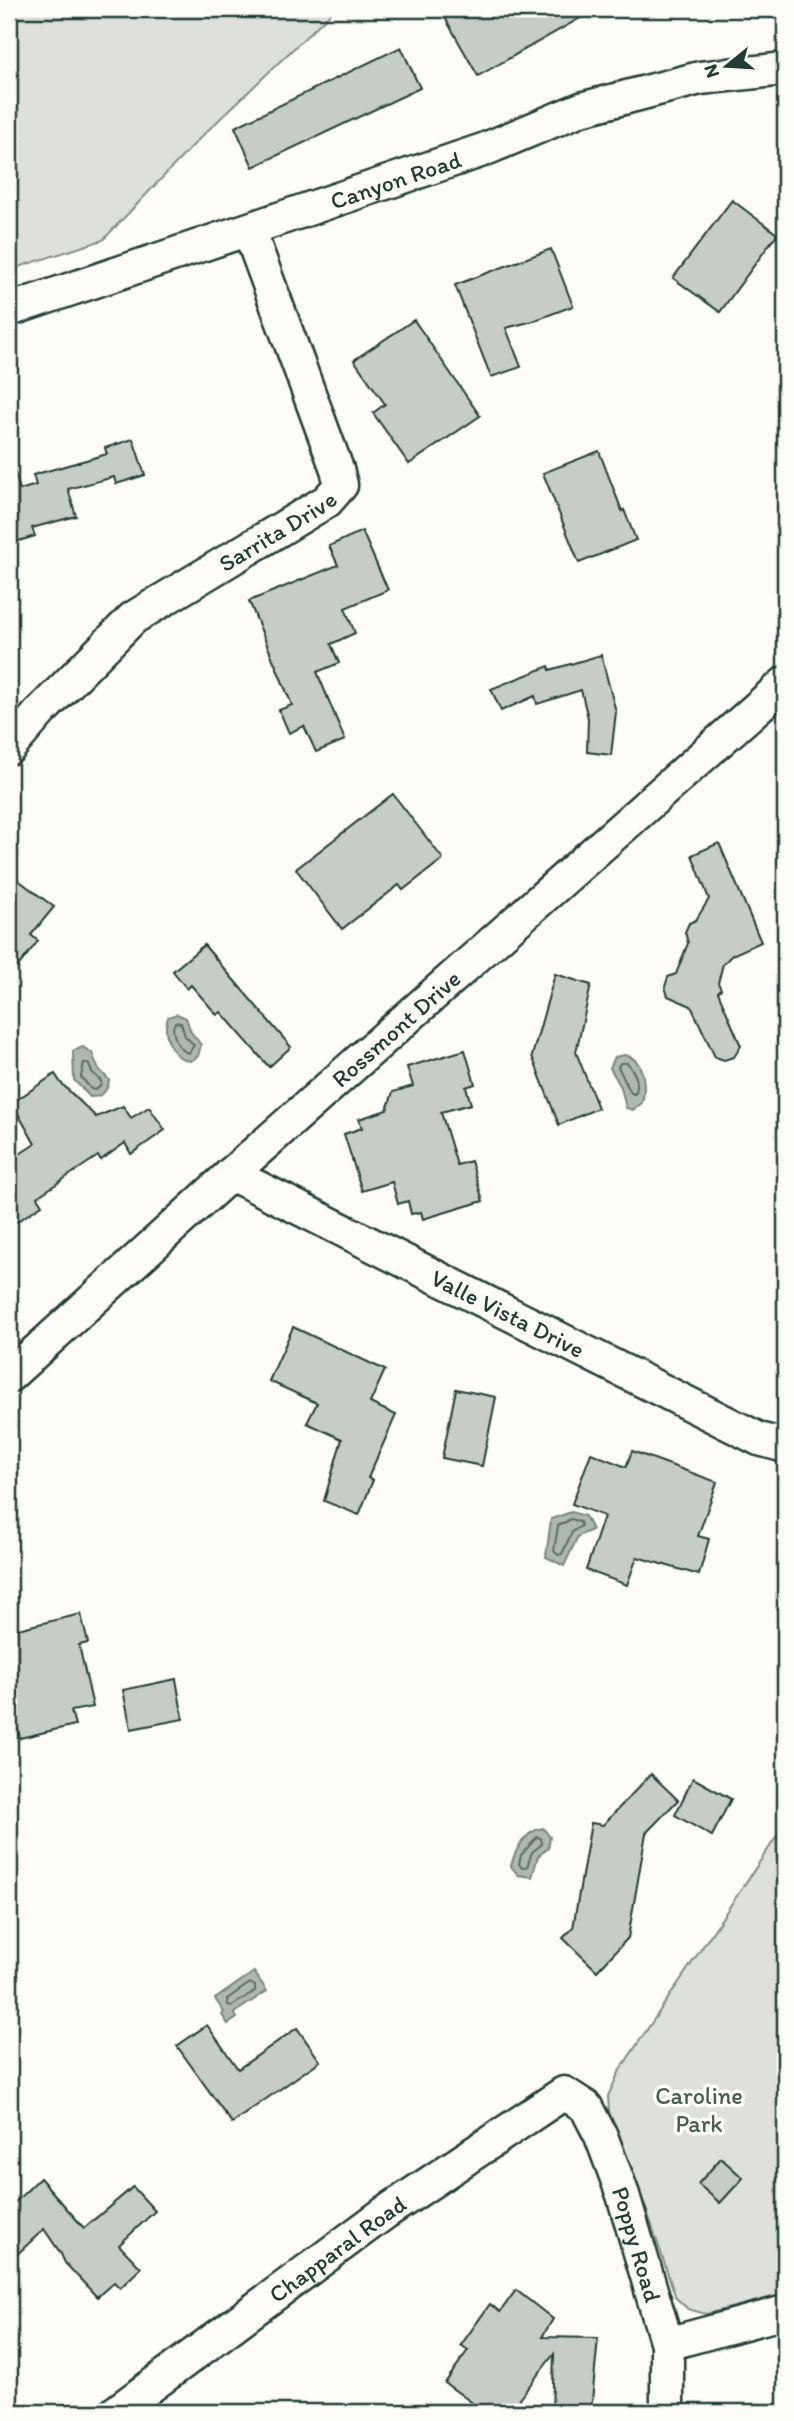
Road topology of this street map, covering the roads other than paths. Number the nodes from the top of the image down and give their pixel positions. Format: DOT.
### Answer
graph roads {
  1 [pos="785,69"];
  2 [pos="249,230"];
  3 [pos="9,310"];
  4 [pos="785,683"];
  5 [pos="9,748"];
  6 [pos="231,1174"];
  7 [pos="9,1376"];
  8 [pos="785,1446"];
  9 [pos="564,2093"];
  10 [pos="785,2312"];
  11 [pos="667,2344"];
  12 [pos="116,2412"];
  13 [pos="667,2412"];
  1 -- 2 [label="street, Canyon Road"];
  2 -- 3 [label="street, Canyon Road"];
  2 -- 5 [label="street, Sarrita Drive"];
  4 -- 6 [label="street, Rossmont Drive"];
  6 -- 7 [label="street, Rossmont Drive"];
  6 -- 8 [label="street, Valle Vista Drive"];
  9 -- 11 [label="street, Poppy Road"];
  9 -- 12 [label="street, Chapparal Road"];
  10 -- 11 [label="street"];
  11 -- 13 [label="street, Poppy Road"];
}
